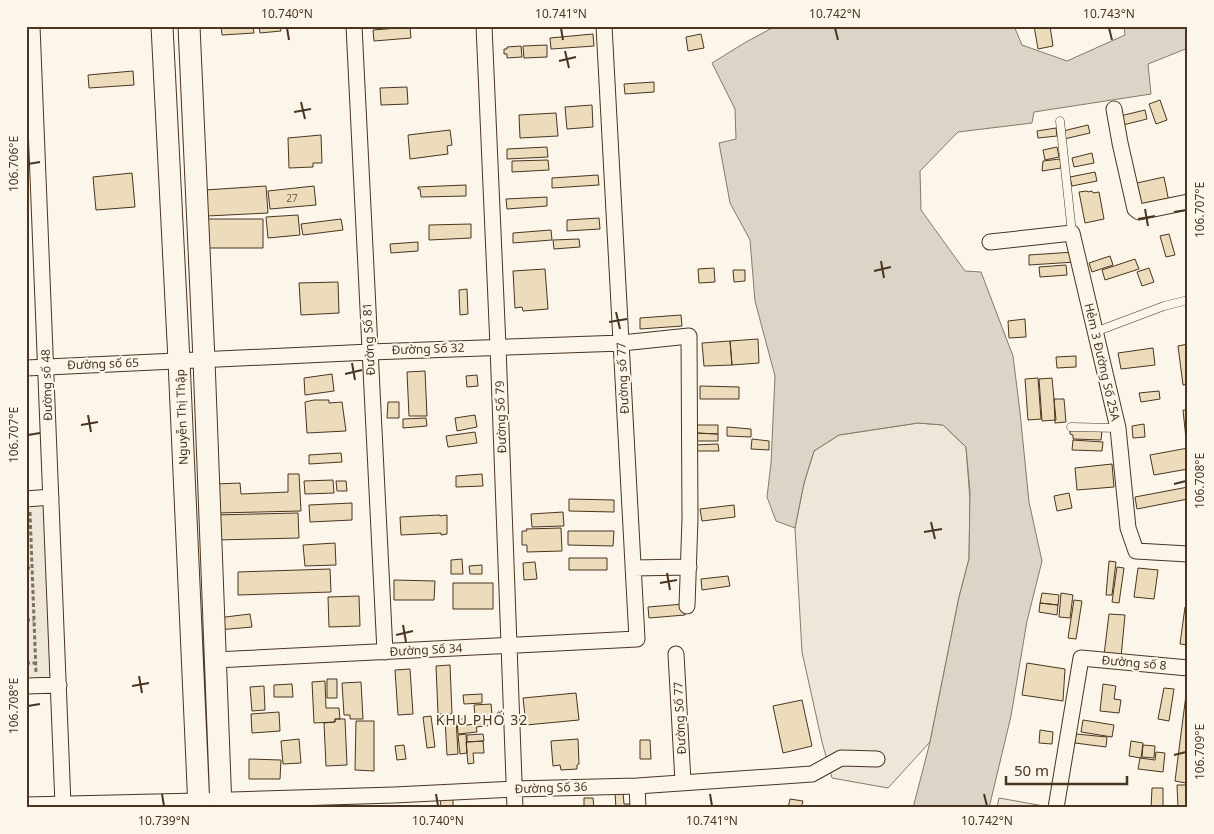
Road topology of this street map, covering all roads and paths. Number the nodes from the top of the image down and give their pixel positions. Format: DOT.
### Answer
graph roads {
  1 [pos="32,26"];
  2 [pos="162,26"];
  3 [pos="189,26"];
  4 [pos="354,26"];
  5 [pos="484,26"];
  6 [pos="604,26"];
  7 [pos="31,105"];
  8 [pos="1114,109"];
  9 [pos="1060,121"];
  10 [pos="1188,202"];
  11 [pos="1072,233"];
  12 [pos="990,242"];
  13 [pos="34,250"];
  14 [pos="1188,300"];
  15 [pos="1095,332"];
  16 [pos="622,343"];
  17 [pos="498,346"];
  18 [pos="370,352"];
  19 [pos="204,360"];
  20 [pos="179,361"];
  21 [pos="46,367"];
  22 [pos="26,368"];
  23 [pos="1071,427"];
  24 [pos="1118,428"];
  25 [pos="51,497"];
  26 [pos="28,499"];
  27 [pos="28,522"];
  28 [pos="1188,554"];
  29 [pos="689,567"];
  30 [pos="26,568"];
  31 [pos="32,568"];
  32 [pos="633,568"];
  33 [pos="687,606"];
  34 [pos="26,620"];
  35 [pos="34,620"];
  36 [pos="637,639"];
  37 [pos="508,646"];
  38 [pos="385,652"];
  39 [pos="676,654"];
  40 [pos="215,660"];
  41 [pos="36,663"];
  42 [pos="26,664"];
  43 [pos="1188,668"];
  44 [pos="59,685"];
  45 [pos="32,686"];
  46 [pos="877,759"];
  47 [pos="683,782"];
  48 [pos="637,786"];
  49 [pos="514,789"];
  50 [pos="395,801"];
  51 [pos="221,804"];
  52 [pos="63,805"];
  53 [pos="198,805"];
  54 [pos="26,806"];
  55 [pos="515,808"];
  56 [pos="638,808"];
  57 [pos="1056,808"];
  1 -- 7 [label="street, Đường số 48"];
  2 -- 20 [label="main road, Nguyễn Thị Thập"];
  3 -- 19 [label="main road, Nguyễn Thị Thập"];
  4 -- 18 [label="street, Đường Số 81"];
  5 -- 17 [label="street, Đường Số 79"];
  6 -- 16 [label="street, Đường số 77"];
  7 -- 13 [label="street, Đường số 48"];
  8 -- 10 [label="street"];
  9 -- 11 [label="lane, Hẻm 3 Đường Số 25A"];
  11 -- 12 [label="street"];
  11 -- 15 [label="street, Hẻm 3 Đường Số 25A"];
  13 -- 21 [label="street, Đường số 48"];
  14 -- 15 [label="lane"];
  15 -- 24 [label="street, Hẻm 3 Đường Số 25A"];
  16 -- 17 [label="street, Đường Số 32"];
  16 -- 29 [label="street, Đường Số 32"];
  16 -- 32 [label="street, Đường số 77"];
  17 -- 18 [label="street, Đường Số 32"];
  17 -- 37 [label="street, Đường Số 79"];
  18 -- 19 [label="street, Đường Số 32"];
  18 -- 38 [label="street, Đường Số 81"];
  19 -- 20 [label="street, Đường số 65"];
  19 -- 40 [label="main road, Nguyễn Thị Thập"];
  20 -- 21 [label="street, Đường số 65"];
  20 -- 53 [label="main road, Nguyễn Thị Thập"];
  21 -- 22 [label="street, Đường số 65"];
  21 -- 25 [label="street, Đường số 48"];
  23 -- 24 [label="lane"];
  24 -- 28 [label="street, Hẻm 3 Đường Số 25A"];
  25 -- 26 [label="street"];
  25 -- 44 [label="street, Đường số 48"];
  26 -- 27 [label="path"];
  27 -- 31 [label="path"];
  29 -- 32 [label="street"];
  29 -- 33 [label="street"];
  30 -- 31 [label="path"];
  31 -- 35 [label="path"];
  32 -- 36 [label="street, Đường số 77"];
  34 -- 35 [label="path"];
  35 -- 41 [label="path"];
  36 -- 37 [label="street, Đường Số 34"];
  37 -- 38 [label="street, Đường Số 34"];
  37 -- 49 [label="street, Đường Số 79"];
  38 -- 40 [label="street, Đường Số 34"];
  39 -- 47 [label="street, Đường Số 77"];
  40 -- 51 [label="main road, Nguyễn Thị Thập"];
  41 -- 42 [label="path"];
  41 -- 45 [label="path"];
  43 -- 57 [label="street, Đường số 8"];
  44 -- 45 [label="street"];
  44 -- 52 [label="street, Đường số 48"];
  46 -- 47 [label="street, Đường Số 36"];
  47 -- 48 [label="street, Đường Số 36"];
  48 -- 49 [label="street, Đường Số 36"];
  48 -- 56 [label="street"];
  49 -- 50 [label="street, Đường Số 36"];
  49 -- 55 [label="street, Đường Số 79"];
  50 -- 51 [label="street, Đường Số 36"];
  51 -- 53 [label="street, Đường Số 36"];
  52 -- 53 [label="street, Đường Số 36"];
  52 -- 54 [label="street, Đường Số 36"];
}
